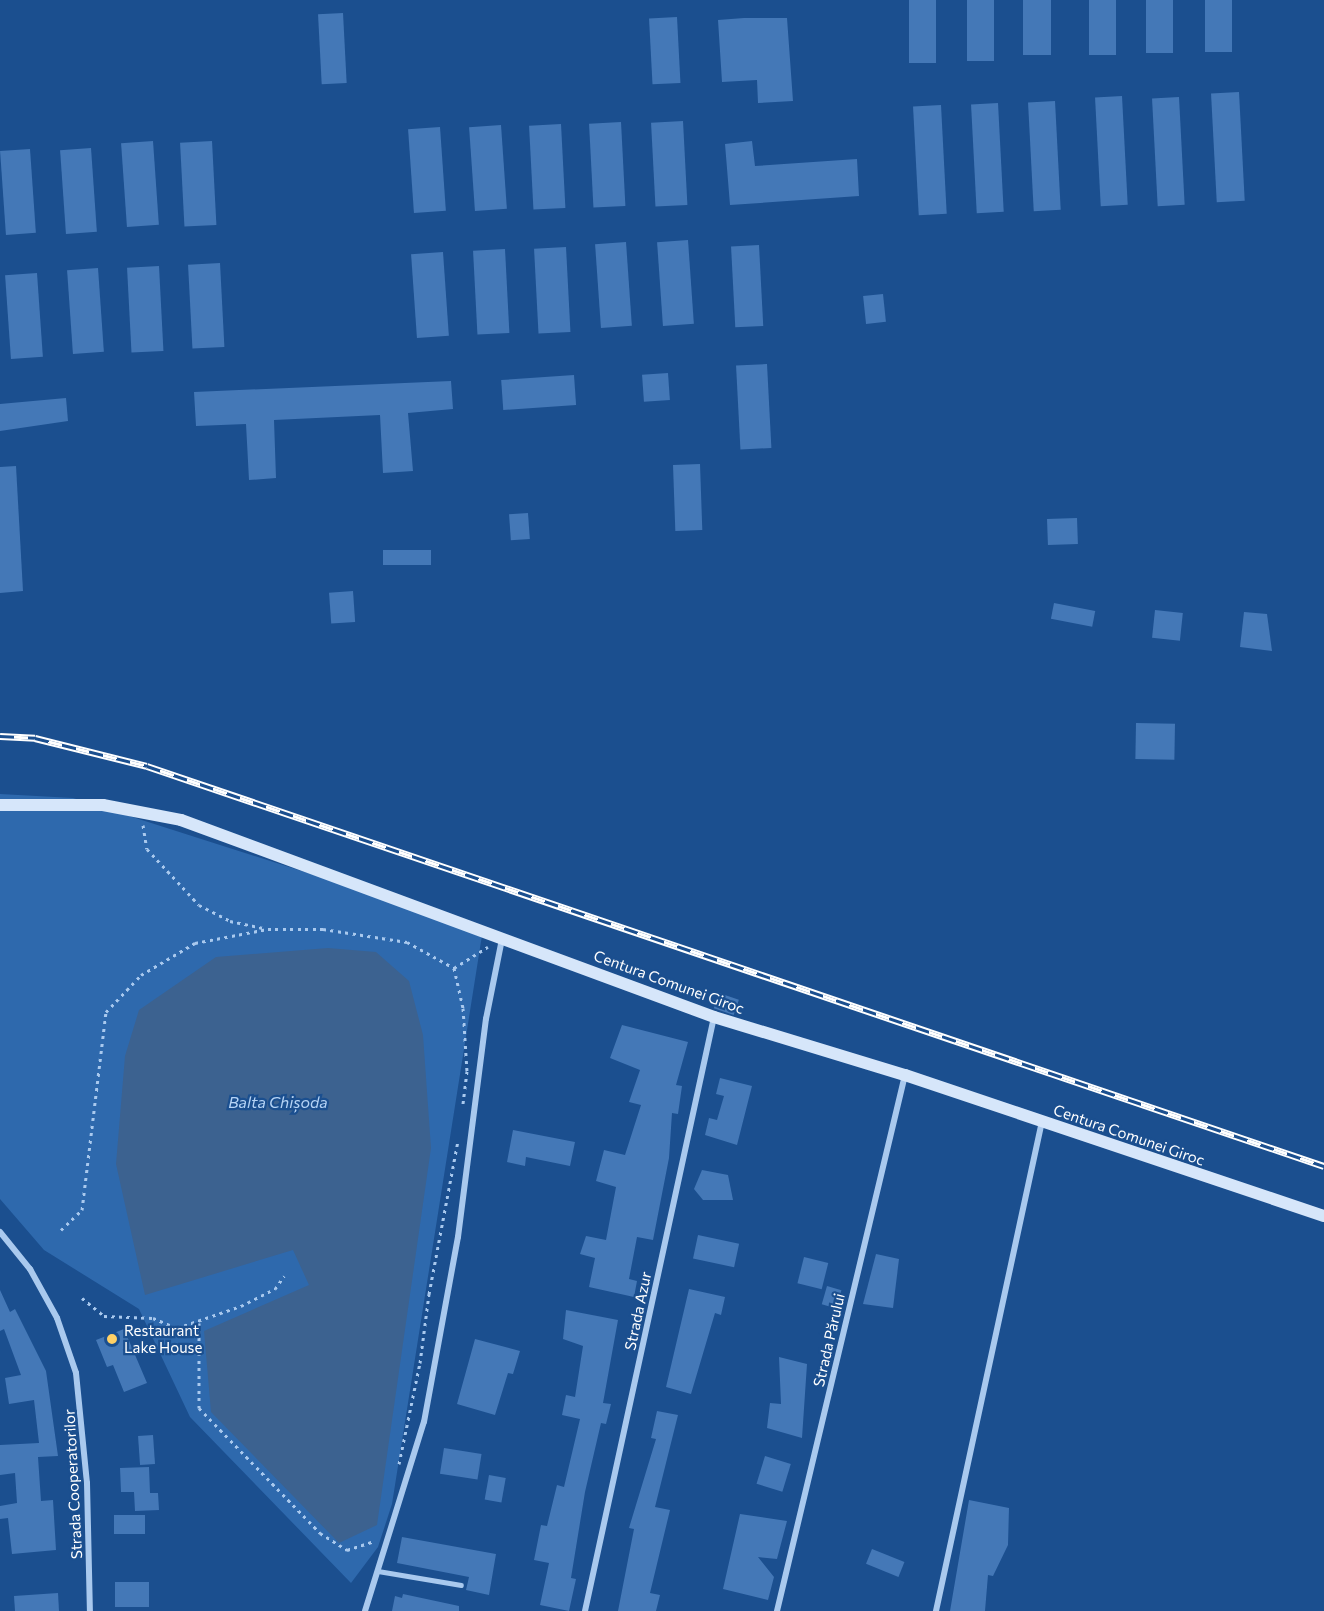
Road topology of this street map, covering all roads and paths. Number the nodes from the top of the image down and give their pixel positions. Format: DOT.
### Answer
graph roads {
  1 [pos="0,805"];
  2 [pos="140,811"];
  3 [pos="268,929"];
  4 [pos="502,938"];
  5 [pos="454,968"];
  6 [pos="714,1017"];
  7 [pos="905,1075"];
  8 [pos="462,1113"];
  9 [pos="1042,1121"];
  10 [pos="459,1134"];
  11 [pos="1324,1216"];
  12 [pos="61,1230"];
  13 [pos="0,1232"];
  14 [pos="284,1276"];
  15 [pos="82,1298"];
  16 [pos="199,1323"];
  17 [pos="397,1471"];
  18 [pos="378,1537"];
  19 [pos="378,1571"];
  20 [pos="461,1585"];
  21 [pos="90,1611"];
  22 [pos="365,1611"];
  23 [pos="585,1611"];
  24 [pos="777,1611"];
  25 [pos="936,1611"];
  1 -- 2 [label="main road, Centura Comunei Giroc"];
  2 -- 3 [label="path"];
  2 -- 4 [label="main road, Centura Comunei Giroc"];
  3 -- 5 [label="path"];
  3 -- 12 [label="path"];
  4 -- 5 [label="path"];
  4 -- 6 [label="main road, Centura Comunei Giroc"];
  4 -- 19 [label="street"];
  5 -- 8 [label="path"];
  6 -- 7 [label="main road, Centura Comunei Giroc"];
  6 -- 23 [label="street, Strada Azur"];
  7 -- 9 [label="main road, Centura Comunei Giroc"];
  7 -- 24 [label="street, Strada Părului"];
  9 -- 11 [label="main road, Centura Comunei Giroc"];
  9 -- 25 [label="street"];
  10 -- 17 [label="path"];
  13 -- 21 [label="street, Strada Cooperatorilor"];
  14 -- 16 [label="path"];
  15 -- 16 [label="path"];
  16 -- 18 [label="path"];
  19 -- 20 [label="lane"];
  19 -- 22 [label="street"];
}
